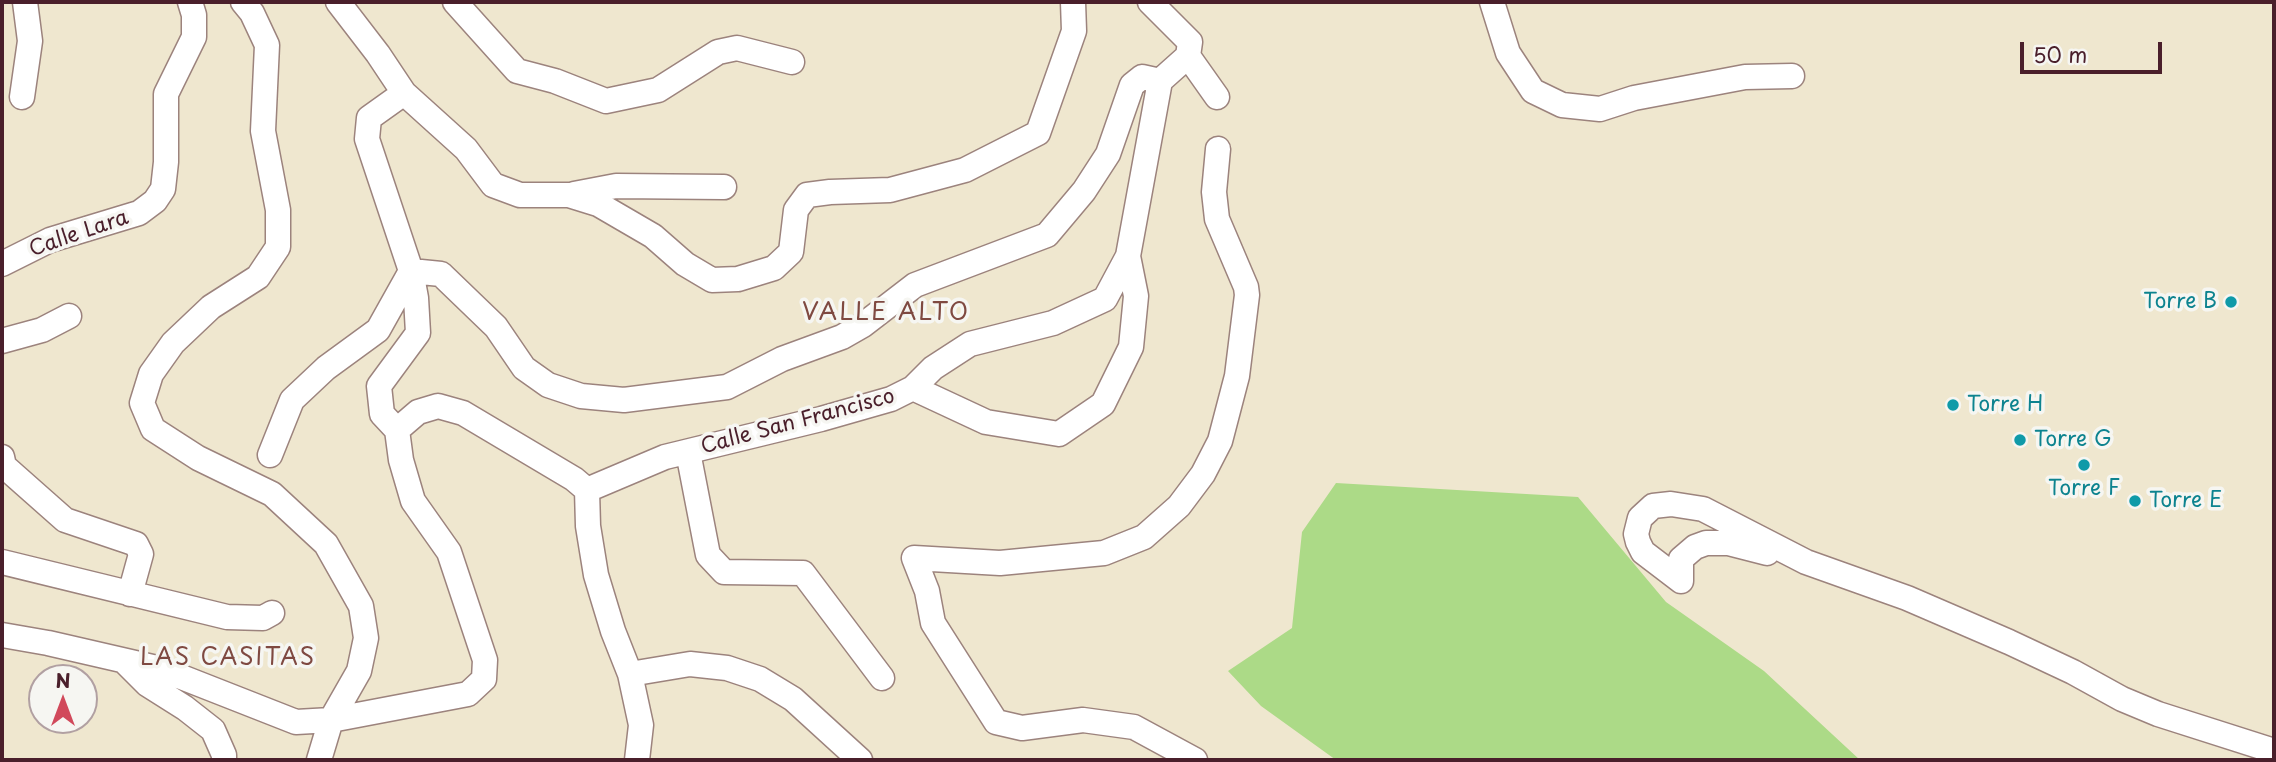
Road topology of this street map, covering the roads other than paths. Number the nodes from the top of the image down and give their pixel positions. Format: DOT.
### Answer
graph roads {
  1 [pos="25,2"];
  2 [pos="190,2"];
  3 [pos="243,2"];
  4 [pos="338,2"];
  5 [pos="455,2"];
  6 [pos="1073,2"];
  7 [pos="1150,2"];
  8 [pos="1492,2"];
  9 [pos="1188,56"];
  10 [pos="792,62"];
  11 [pos="1792,76"];
  12 [pos="1160,81"];
  13 [pos="404,93"];
  14 [pos="22,97"];
  15 [pos="1217,97"];
  16 [pos="1217,149"];
  17 [pos="724,187"];
  18 [pos="569,195"];
  19 [pos="1128,256"];
  20 [pos="2,264"];
  21 [pos="411,271"];
  22 [pos="69,316"];
  23 [pos="2,341"];
  24 [pos="912,388"];
  25 [pos="397,430"];
  26 [pos="688,452"];
  27 [pos="270,455"];
  28 [pos="2,457"];
  29 [pos="587,490"];
  30 [pos="2,562"];
  31 [pos="1806,562"];
  32 [pos="130,594"];
  33 [pos="272,612"];
  34 [pos="2,635"];
  35 [pos="125,661"];
  36 [pos="630,674"];
  37 [pos="883,678"];
  38 [pos="331,720"];
  39 [pos="2274,751"];
  40 [pos="224,760"];
  41 [pos="318,760"];
  42 [pos="637,760"];
  43 [pos="860,760"];
  44 [pos="1195,760"];
  1 -- 14 [label="street"];
  2 -- 20 [label="street, Calle Lara"];
  3 -- 38 [label="street"];
  4 -- 13 [label="street"];
  5 -- 10 [label="street"];
  6 -- 18 [label="street"];
  7 -- 9 [label="street"];
  8 -- 11 [label="street"];
  9 -- 12 [label="street"];
  9 -- 15 [label="street"];
  12 -- 19 [label="street, Calle San Francisco"];
  12 -- 21 [label="street"];
  13 -- 18 [label="street"];
  13 -- 21 [label="street"];
  16 -- 44 [label="street"];
  17 -- 18 [label="street"];
  19 -- 24 [label="street, Calle San Francisco"];
  19 -- 24 [label="street"];
  21 -- 25 [label="street"];
  21 -- 27 [label="street"];
  22 -- 23 [label="street"];
  24 -- 26 [label="street, Calle San Francisco"];
  25 -- 29 [label="street"];
  25 -- 38 [label="street"];
  26 -- 29 [label="street, Calle San Francisco"];
  26 -- 37 [label="street"];
  28 -- 32 [label="street"];
  29 -- 36 [label="street"];
  30 -- 32 [label="street"];
  31 -- 31 [label="street"];
  31 -- 39 [label="street"];
  32 -- 33 [label="street"];
  34 -- 35 [label="street"];
  35 -- 38 [label="street"];
  35 -- 40 [label="street"];
  36 -- 42 [label="street"];
  36 -- 43 [label="street"];
  38 -- 41 [label="street"];
}
